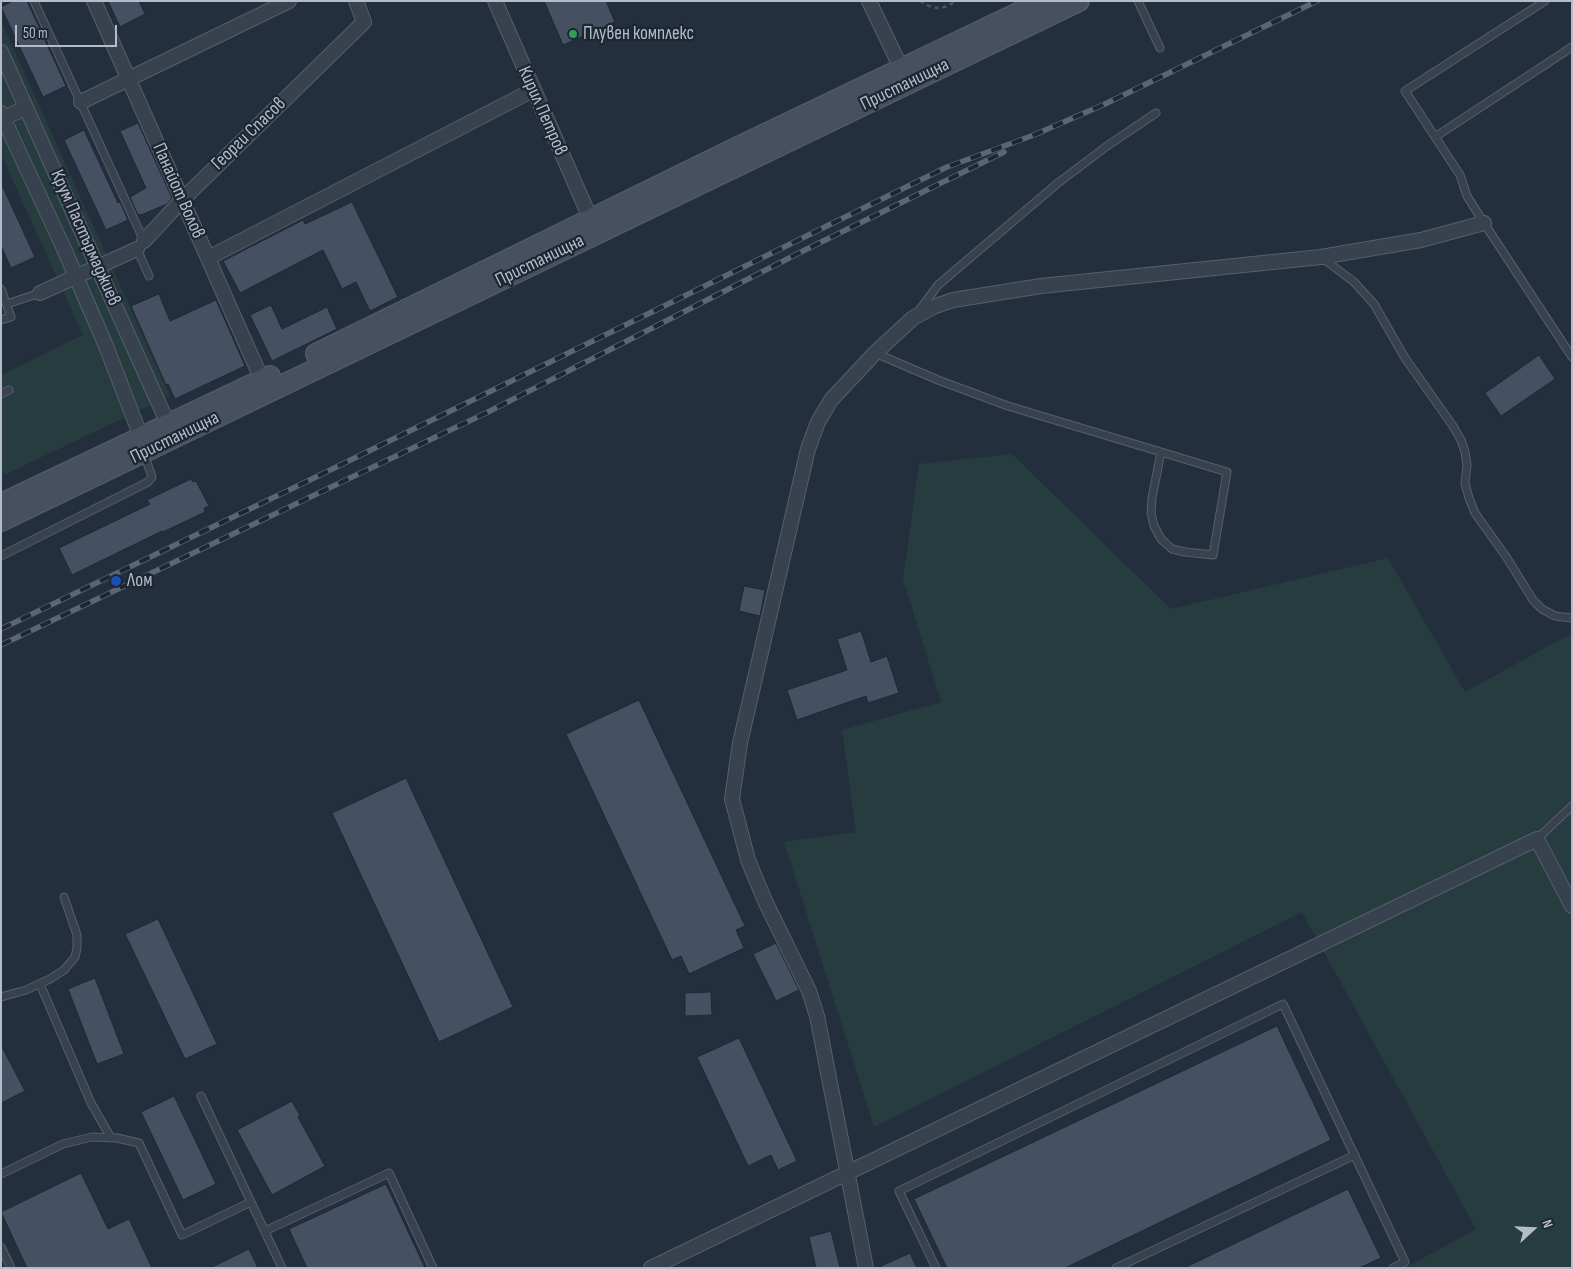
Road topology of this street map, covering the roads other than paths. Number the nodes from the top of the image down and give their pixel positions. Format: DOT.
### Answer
graph roads {
  1 [pos="34,1"];
  2 [pos="94,1"];
  3 [pos="289,1"];
  4 [pos="356,1"];
  5 [pos="495,1"];
  6 [pos="869,1"];
  7 [pos="1043,1"];
  8 [pos="1079,1"];
  9 [pos="1138,1"];
  10 [pos="1545,1"];
  11 [pos="1572,47"];
  12 [pos="1160,48"];
  13 [pos="1,52"];
  14 [pos="902,70"];
  15 [pos="128,79"];
  16 [pos="533,90"];
  17 [pos="81,102"];
  18 [pos="26,108"];
  19 [pos="1156,112"];
  20 [pos="2,117"];
  21 [pos="1435,137"];
  22 [pos="182,200"];
  23 [pos="591,220"];
  24 [pos="1484,223"];
  25 [pos="140,245"];
  26 [pos="1321,257"];
  27 [pos="208,258"];
  28 [pos="98,267"];
  29 [pos="149,276"];
  30 [pos="76,277"];
  31 [pos="1,289"];
  32 [pos="40,292"];
  33 [pos="7,304"];
  34 [pos="913,318"];
  35 [pos="1,320"];
  36 [pos="875,353"];
  37 [pos="1572,356"];
  38 [pos="262,380"];
  39 [pos="9,390"];
  40 [pos="1,394"];
  41 [pos="168,424"];
  42 [pos="142,445"];
  43 [pos="1161,452"];
  44 [pos="1,504"];
  45 [pos="1,521"];
  46 [pos="1,556"];
  47 [pos="1572,618"];
  48 [pos="1572,806"];
  49 [pos="1537,839"];
  50 [pos="64,897"];
  51 [pos="1572,906"];
  52 [pos="40,984"];
  53 [pos="1,998"];
  54 [pos="201,1096"];
  55 [pos="111,1138"];
  56 [pos="1355,1155"];
  57 [pos="847,1173"];
  58 [pos="1,1174"];
  59 [pos="251,1202"];
  60 [pos="264,1231"];
  61 [pos="1,1246"];
  62 [pos="11,1268"];
  63 [pos="282,1268"];
  64 [pos="433,1268"];
  65 [pos="651,1268"];
  66 [pos="866,1268"];
  67 [pos="936,1268"];
  68 [pos="1116,1268"];
  69 [pos="1393,1268"];
  1 -- 17 [label="lane"];
  2 -- 15 [label="street, Панайот Волов"];
  3 -- 15 [label="street"];
  4 -- 22 [label="street, Георги Спасов"];
  5 -- 16 [label="street, Кирил Петров"];
  6 -- 14 [label="street"];
  7 -- 14 [label="main road, Пристанищна"];
  8 -- 42 [label="main road, Пристанищна"];
  9 -- 12 [label="lane"];
  10 -- 21 [label="lane"];
  11 -- 21 [label="lane"];
  13 -- 18 [label="street, Крум Пастърмаджиев"];
  14 -- 23 [label="main road, Пристанищна"];
  15 -- 17 [label="street"];
  15 -- 22 [label="street, Панайот Волов"];
  16 -- 23 [label="street, Кирил Петров"];
  16 -- 27 [label="street"];
  17 -- 25 [label="lane"];
  18 -- 20 [label="street"];
  18 -- 28 [label="street, Крум Пастърмаджиев"];
  19 -- 34 [label="lane"];
  20 -- 30 [label="street, Крум Пастърмаджиев"];
  21 -- 24 [label="lane"];
  22 -- 25 [label="street, Георги Спасов"];
  22 -- 27 [label="street, Панайот Волов"];
  23 -- 38 [label="main road, Пристанищна"];
  24 -- 26 [label="street"];
  24 -- 37 [label="lane"];
  25 -- 28 [label="street"];
  25 -- 29 [label="lane"];
  26 -- 34 [label="street"];
  26 -- 47 [label="lane"];
  27 -- 38 [label="street, Панайот Волов"];
  28 -- 30 [label="street"];
  28 -- 41 [label="street, Крум Пастърмаджиев"];
  30 -- 32 [label="street"];
  30 -- 42 [label="street, Крум Пастърмаджиев"];
  31 -- 33 [label="lane"];
  32 -- 33 [label="lane"];
  33 -- 35 [label="lane"];
  34 -- 36 [label="street"];
  36 -- 43 [label="lane"];
  36 -- 57 [label="street"];
  38 -- 41 [label="main road, Пристанищна"];
  39 -- 40 [label="lane"];
  41 -- 42 [label="main road, Пристанищна"];
  42 -- 44 [label="main road, Пристанищна"];
  42 -- 45 [label="main road, Пристанищна"];
  42 -- 46 [label="lane"];
  43 -- 43 [label="lane"];
  48 -- 49 [label="lane"];
  49 -- 51 [label="street"];
  49 -- 57 [label="street"];
  50 -- 52 [label="lane"];
  52 -- 53 [label="lane"];
  52 -- 55 [label="lane"];
  54 -- 59 [label="lane"];
  55 -- 58 [label="lane"];
  55 -- 59 [label="lane"];
  56 -- 67 [label="lane"];
  56 -- 68 [label="lane"];
  56 -- 69 [label="lane"];
  57 -- 65 [label="street"];
  57 -- 66 [label="street"];
  59 -- 60 [label="lane"];
  60 -- 63 [label="lane"];
  60 -- 64 [label="lane"];
  61 -- 62 [label="lane"];
}
